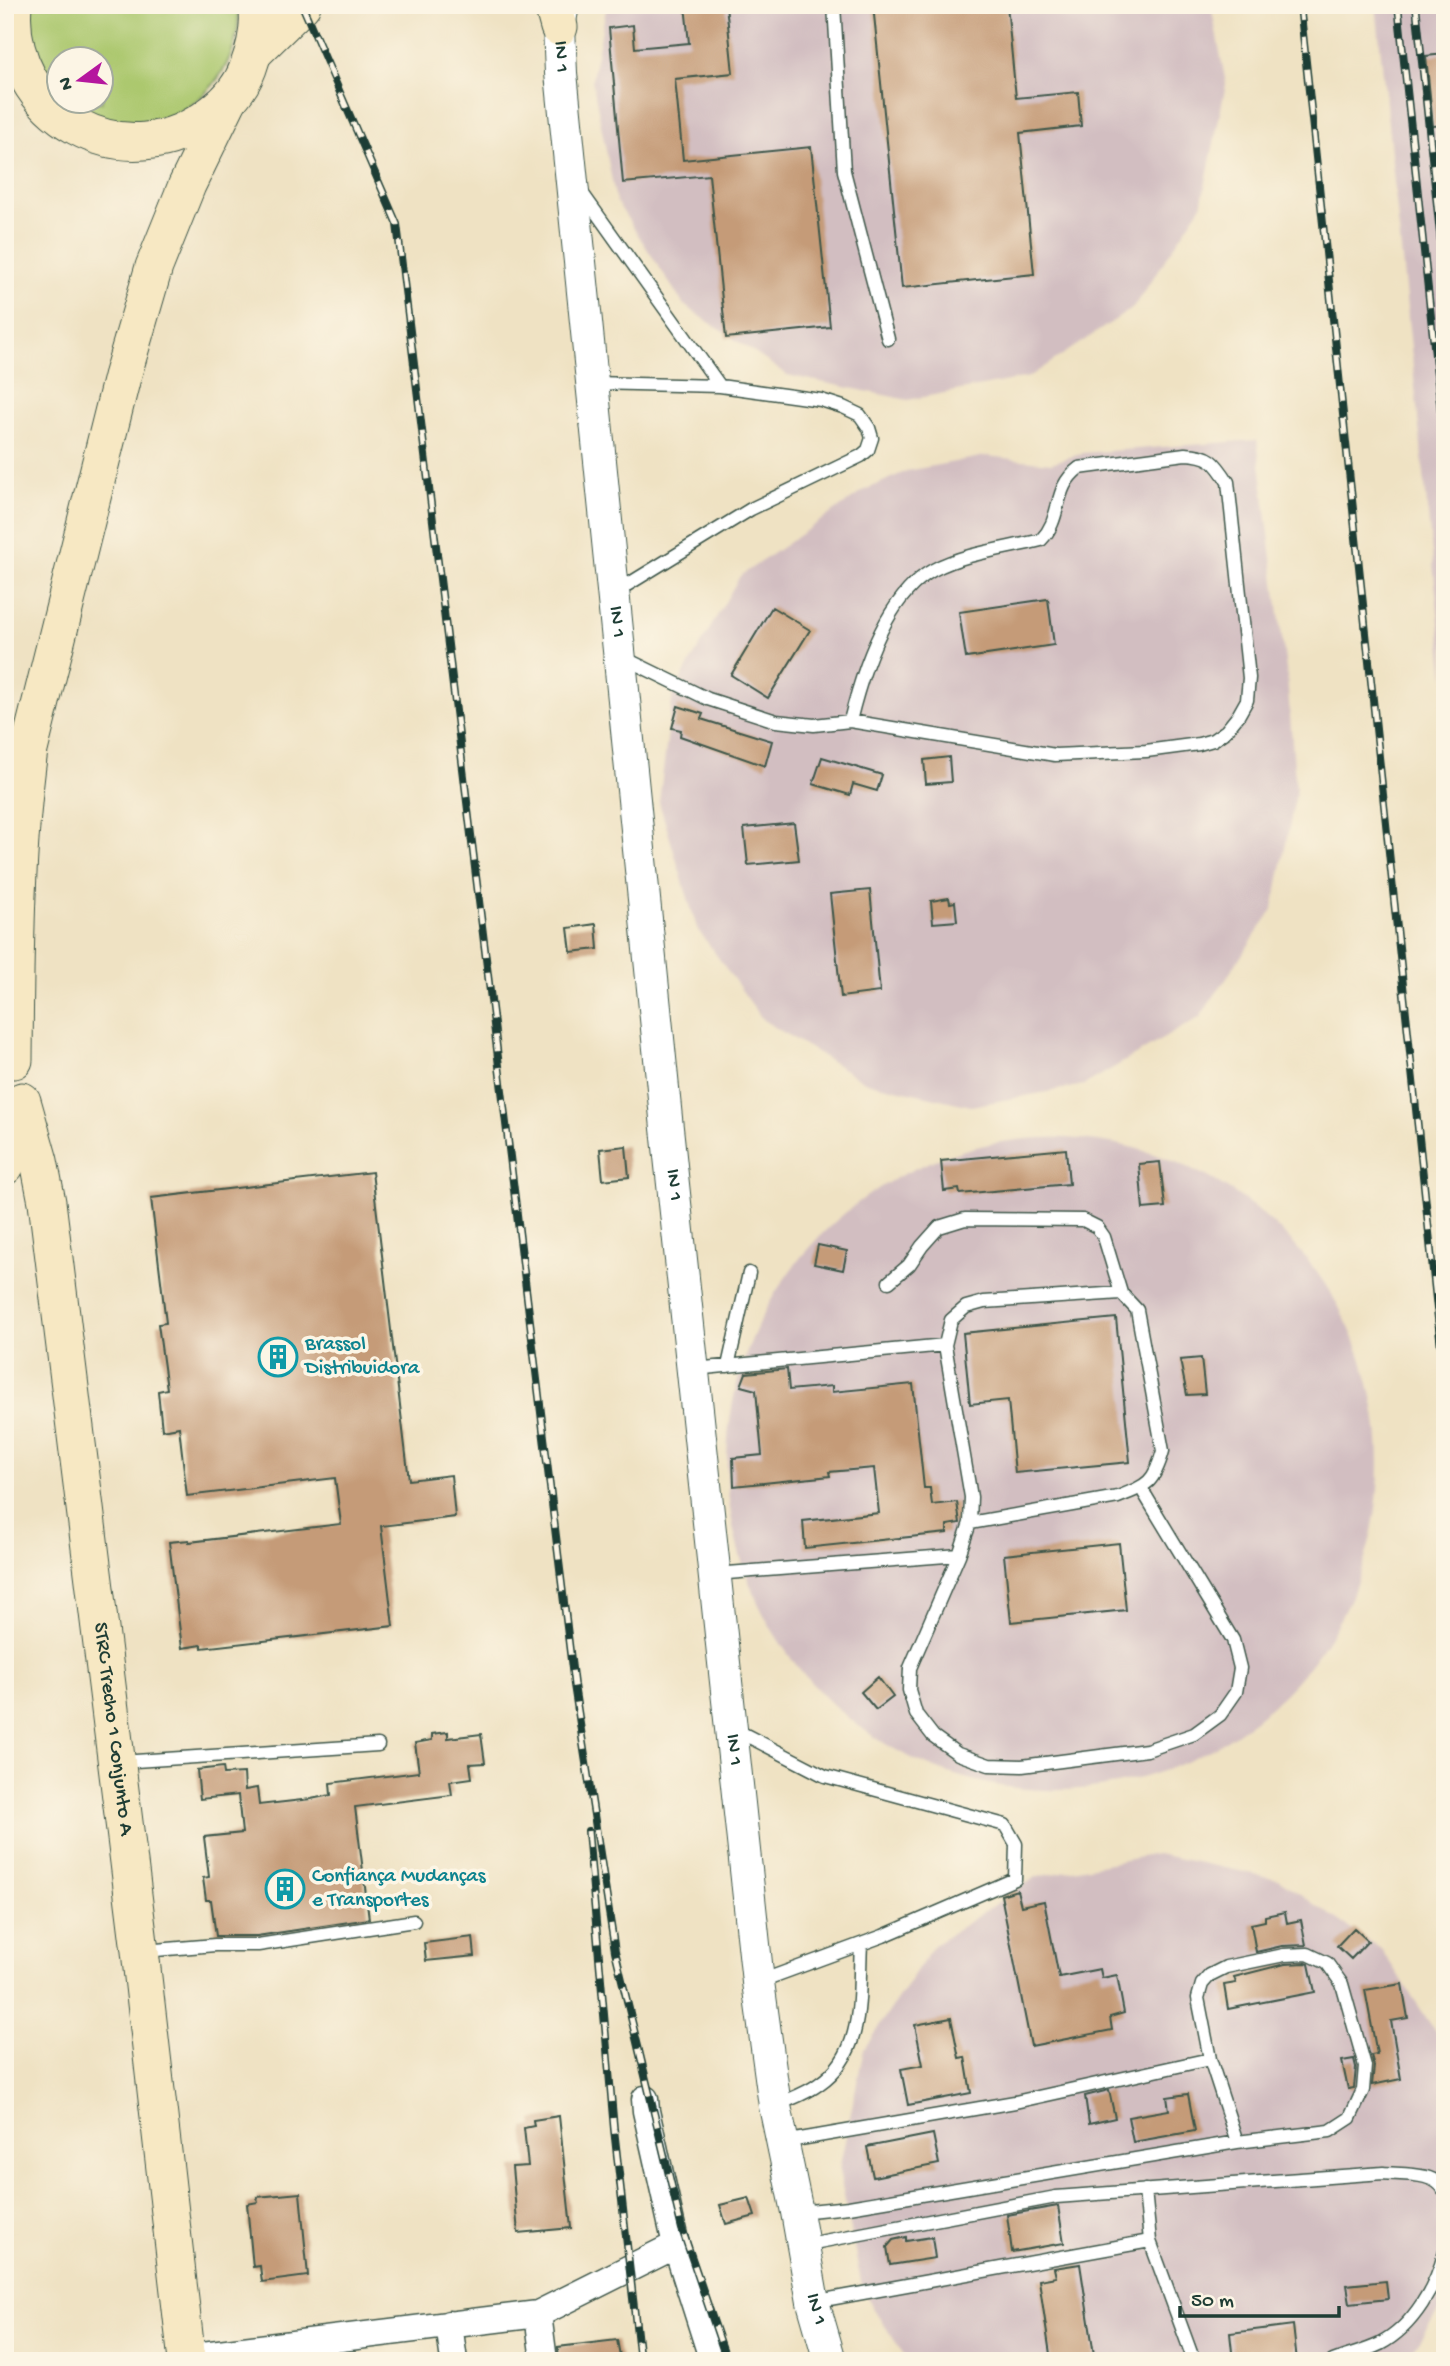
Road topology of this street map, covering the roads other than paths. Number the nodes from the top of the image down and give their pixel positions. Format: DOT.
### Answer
graph roads {
  1 [pos="257,5"];
  2 [pos="302,5"];
  3 [pos="834,5"];
  4 [pos="558,12"];
  5 [pos="10,27"];
  6 [pos="254,51"];
  7 [pos="228,101"];
  8 [pos="571,177"];
  9 [pos="888,339"];
  10 [pos="592,383"];
  11 [pos="720,386"];
  12 [pos="614,593"];
  13 [pos="620,656"];
  14 [pos="850,721"];
  15 [pos="10,1053"];
  16 [pos="22,1101"];
  17 [pos="5,1166"];
  18 [pos="749,1273"];
  19 [pos="889,1282"];
  20 [pos="1121,1293"];
  21 [pos="945,1345"];
  22 [pos="728,1366"];
  23 [pos="693,1370"];
  24 [pos="1141,1488"];
  25 [pos="970,1522"];
  26 [pos="958,1555"];
  27 [pos="715,1574"];
  28 [pos="731,1728"];
  29 [pos="378,1745"];
  30 [pos="116,1762"];
  31 [pos="414,1921"];
  32 [pos="861,1944"];
  33 [pos="140,1951"];
  34 [pos="758,1982"];
  35 [pos="1210,2059"];
  36 [pos="645,2099"];
  37 [pos="775,2106"];
  38 [pos="782,2142"];
  39 [pos="1237,2142"];
  40 [pos="1145,2190"];
  41 [pos="1445,2192"];
  42 [pos="797,2212"];
  43 [pos="1150,2241"];
  44 [pos="676,2245"];
  45 [pos="803,2245"];
  46 [pos="1445,2250"];
  47 [pos="813,2302"];
  48 [pos="538,2314"];
  49 [pos="449,2324"];
  50 [pos="286,2353"];
  51 [pos="186,2359"];
  52 [pos="454,2361"];
  53 [pos="544,2361"];
  54 [pos="713,2361"];
  55 [pos="831,2361"];
  56 [pos="1194,2361"];
  57 [pos="1333,2361"];
  1 -- 6 [label="main road"];
  2 -- 6 [label="main road"];
  3 -- 9 [label="lane"];
  4 -- 8 [label="street, IN 1"];
  5 -- 7 [label="main road"];
  6 -- 7 [label="main road"];
  7 -- 15 [label="main road"];
  8 -- 10 [label="street, IN 1"];
  8 -- 11 [label="lane"];
  10 -- 11 [label="lane"];
  10 -- 12 [label="street, IN 1"];
  11 -- 12 [label="lane"];
  12 -- 13 [label="street, IN 1"];
  13 -- 14 [label="lane"];
  13 -- 23 [label="street, IN 1"];
  14 -- 14 [label="lane"];
  15 -- 16 [label="main road"];
  16 -- 17 [label="main road"];
  16 -- 30 [label="main road, STRC Trecho 1 Conjunto A"];
  18 -- 22 [label="lane"];
  19 -- 20 [label="lane"];
  20 -- 21 [label="lane"];
  20 -- 24 [label="lane"];
  21 -- 22 [label="lane"];
  21 -- 25 [label="lane"];
  22 -- 23 [label="lane"];
  23 -- 27 [label="street, IN 1"];
  24 -- 25 [label="lane"];
  24 -- 26 [label="lane"];
  25 -- 26 [label="lane"];
  26 -- 27 [label="lane"];
  27 -- 28 [label="street, IN 1"];
  28 -- 32 [label="lane"];
  28 -- 34 [label="street, IN 1"];
  29 -- 30 [label="lane"];
  30 -- 33 [label="main road, STRC Trecho 1 Conjunto A"];
  31 -- 33 [label="lane"];
  32 -- 34 [label="lane"];
  32 -- 37 [label="lane"];
  33 -- 51 [label="main road, STRC Trecho 1 Conjunto A"];
  34 -- 37 [label="street, IN 1"];
  35 -- 38 [label="lane"];
  35 -- 39 [label="lane"];
  35 -- 39 [label="lane"];
  36 -- 44 [label="street"];
  37 -- 38 [label="street, IN 1"];
  38 -- 42 [label="street, IN 1"];
  39 -- 42 [label="lane"];
  40 -- 41 [label="lane"];
  40 -- 43 [label="lane"];
  40 -- 45 [label="lane"];
  42 -- 45 [label="street, IN 1"];
  43 -- 47 [label="lane"];
  43 -- 56 [label="lane"];
  44 -- 48 [label="street"];
  44 -- 54 [label="street"];
  45 -- 47 [label="street, IN 1"];
  46 -- 57 [label="lane"];
  47 -- 55 [label="street, IN 1"];
  48 -- 49 [label="street"];
  48 -- 53 [label="street"];
  49 -- 50 [label="street"];
  49 -- 52 [label="street"];
  50 -- 51 [label="street"];
}
